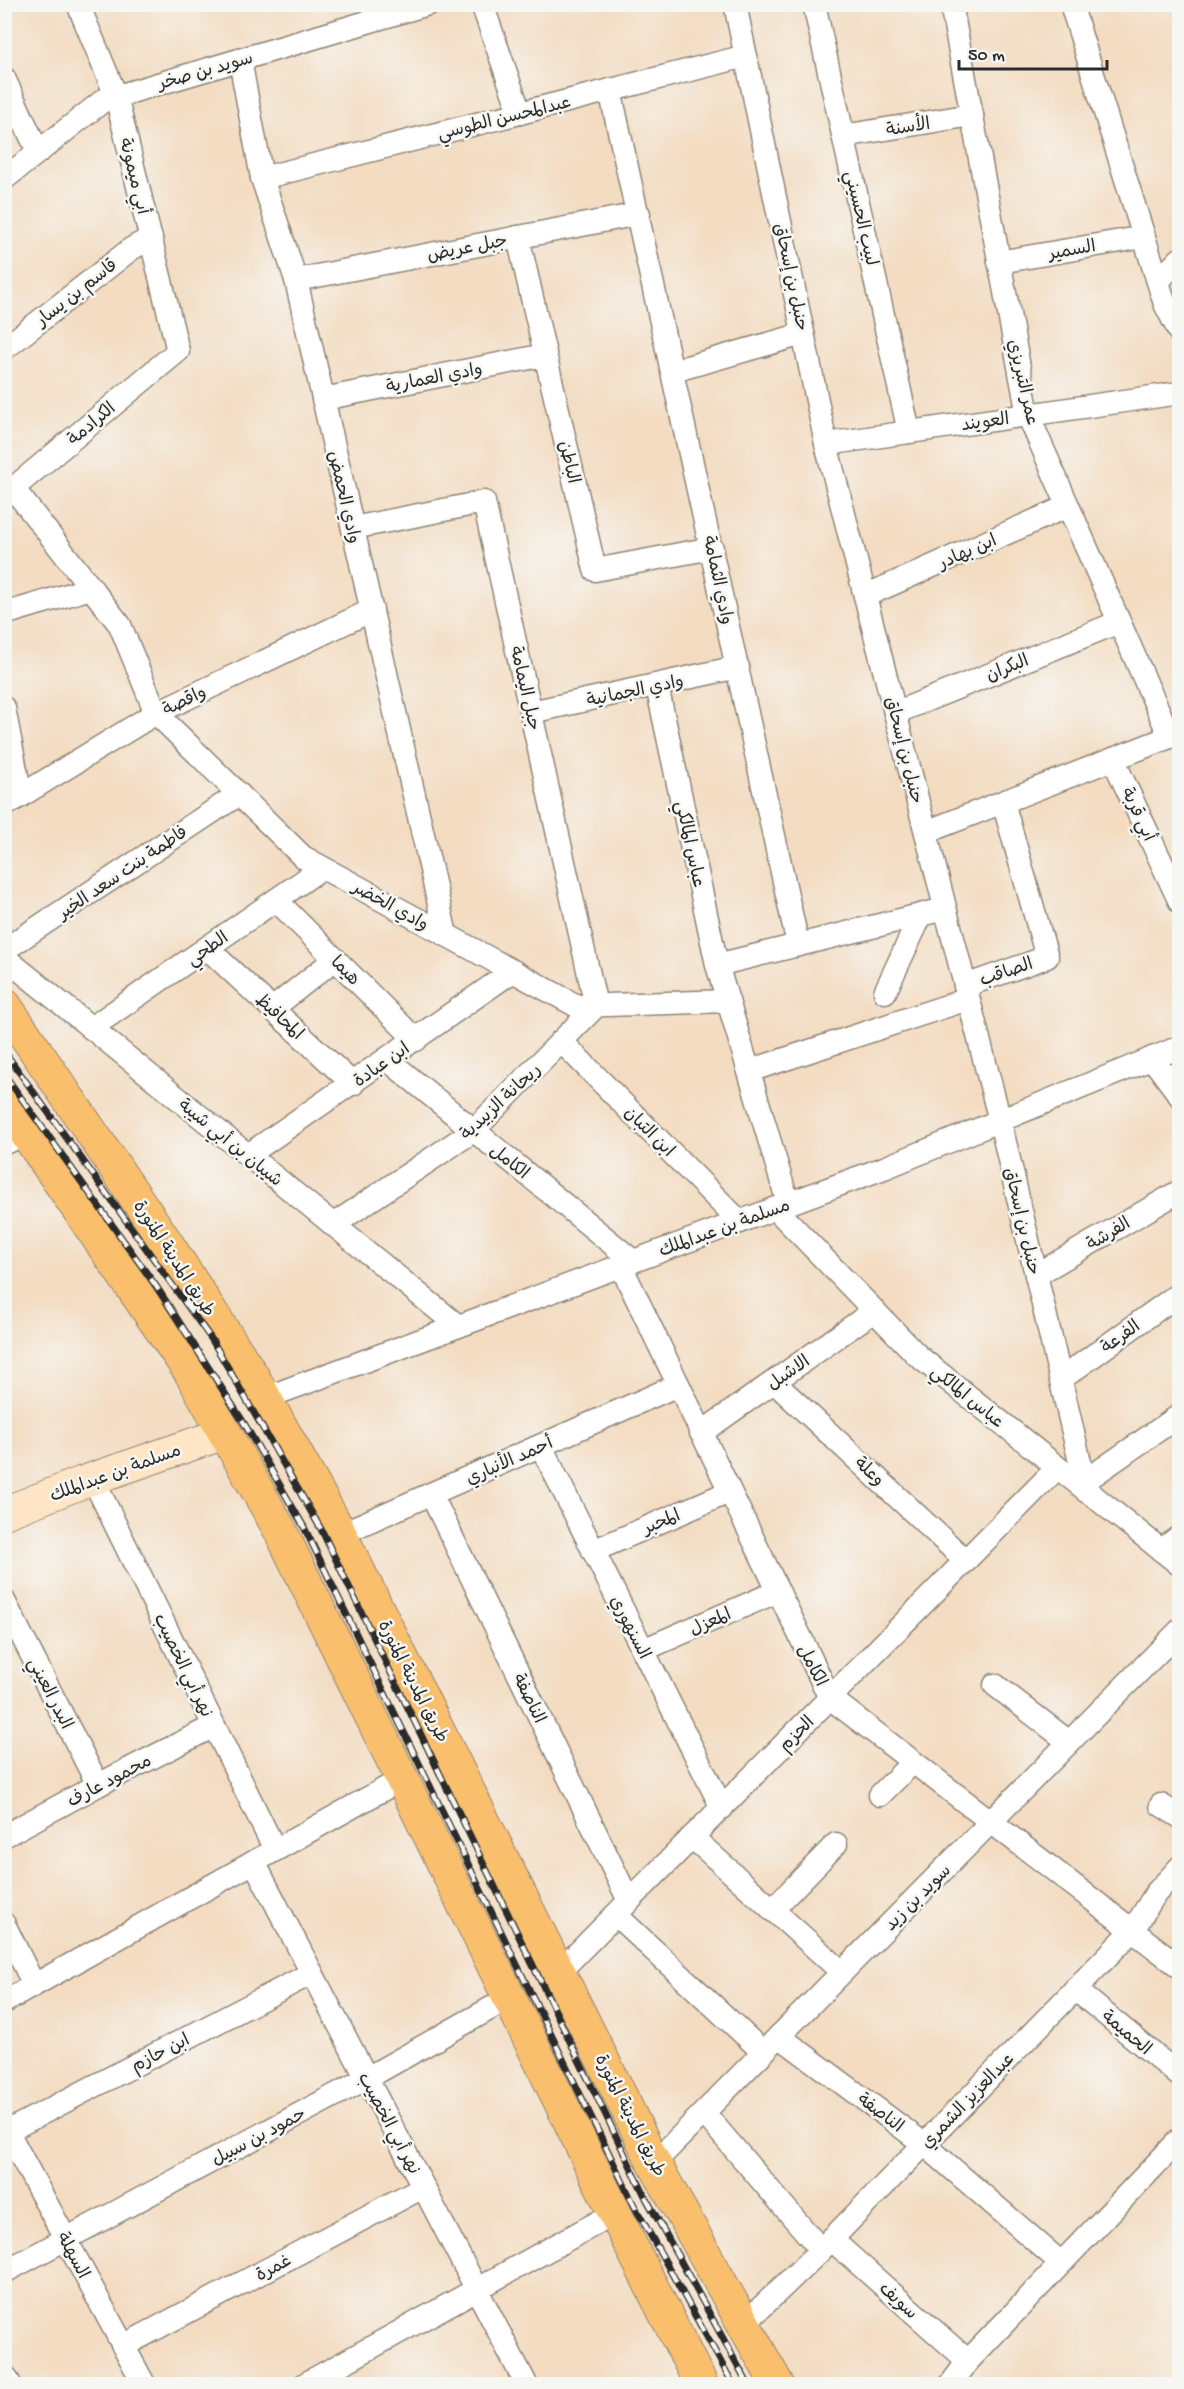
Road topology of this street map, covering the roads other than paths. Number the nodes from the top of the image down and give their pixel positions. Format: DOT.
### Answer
graph roads {
  1 [pos="78,4"];
  2 [pos="428,4"];
  3 [pos="482,4"];
  4 [pos="735,4"];
  5 [pos="814,4"];
  6 [pos="951,4"];
  7 [pos="1071,4"];
  8 [pos="746,56"];
  9 [pos="240,60"];
  10 [pos="4,78"];
  11 [pos="610,90"];
  12 [pos="116,96"];
  13 [pos="520,113"];
  14 [pos="972,115"];
  15 [pos="843,136"];
  16 [pos="38,153"];
  17 [pos="262,178"];
  18 [pos="4,179"];
  19 [pos="639,214"];
  20 [pos="518,237"];
  21 [pos="1144,237"];
  22 [pos="151,238"];
  23 [pos="1179,259"];
  24 [pos="999,262"];
  25 [pos="296,280"];
  26 [pos="1158,281"];
  27 [pos="1172,300"];
  28 [pos="1179,333"];
  29 [pos="803,334"];
  30 [pos="4,349"];
  31 [pos="178,351"];
  32 [pos="545,355"];
  33 [pos="673,371"];
  34 [pos="1179,393"];
  35 [pos="323,399"];
  36 [pos="1028,415"];
  37 [pos="909,432"];
  38 [pos="826,444"];
  39 [pos="9,492"];
  40 [pos="1068,506"];
  41 [pos="353,528"];
  42 [pos="712,548"];
  43 [pos="92,588"];
  44 [pos="865,596"];
  45 [pos="372,610"];
  46 [pos="4,614"];
  47 [pos="1119,622"];
  48 [pos="738,667"];
  49 [pos="657,686"];
  50 [pos="4,708"];
  51 [pos="531,712"];
  52 [pos="156,713"];
  53 [pos="895,713"];
  54 [pos="1174,735"];
  55 [pos="1113,759"];
  56 [pos="239,794"];
  57 [pos="13,801"];
  58 [pos="1003,802"];
  59 [pos="926,832"];
  60 [pos="322,868"];
  61 [pos="1178,893"];
  62 [pos="276,900"];
  63 [pos="945,909"];
  64 [pos="921,915"];
  65 [pos="446,935"];
  66 [pos="798,945"];
  67 [pos="207,948"];
  68 [pos="4,950"];
  69 [pos="4,957"];
  70 [pos="335,959"];
  71 [pos="717,964"];
  72 [pos="513,971"];
  73 [pos="885,992"];
  74 [pos="967,992"];
  75 [pos="728,1001"];
  76 [pos="4,1004"];
  77 [pos="596,1006"];
  78 [pos="272,1009"];
  79 [pos="91,1028"];
  80 [pos="416,1040"];
  81 [pos="561,1041"];
  82 [pos="1179,1047"];
  83 [pos="1152,1058"];
  84 [pos="388,1060"];
  85 [pos="749,1071"];
  86 [pos="353,1084"];
  87 [pos="1179,1096"];
  88 [pos="4,1101"];
  89 [pos="1000,1120"];
  90 [pos="473,1131"];
  91 [pos="16,1138"];
  92 [pos="248,1155"];
  93 [pos="1179,1191"];
  94 [pos="781,1206"];
  95 [pos="740,1222"];
  96 [pos="333,1225"];
  97 [pos="627,1263"];
  98 [pos="1036,1275"];
  99 [pos="1179,1293"];
  100 [pos="874,1311"];
  101 [pos="459,1326"];
  102 [pos="1061,1378"];
  103 [pos="774,1382"];
  104 [pos="678,1385"];
  105 [pos="265,1398"];
  106 [pos="1179,1415"];
  107 [pos="225,1433"];
  108 [pos="701,1433"];
  109 [pos="541,1446"];
  110 [pos="1058,1468"];
  111 [pos="93,1479"];
  112 [pos="1086,1486"];
  113 [pos="729,1492"];
  114 [pos="431,1494"];
  115 [pos="4,1513"];
  116 [pos="340,1534"];
  117 [pos="1179,1536"];
  118 [pos="1161,1550"];
  119 [pos="593,1551"];
  120 [pos="966,1560"];
  121 [pos="1179,1565"];
  122 [pos="776,1592"];
  123 [pos="4,1601"];
  124 [pos="1179,1630"];
  125 [pos="643,1650"];
  126 [pos="995,1685"];
  127 [pos="830,1698"];
  128 [pos="214,1726"];
  129 [pos="1070,1742"];
  130 [pos="913,1762"];
  131 [pos="402,1779"];
  132 [pos="98,1785"];
  133 [pos="880,1795"];
  134 [pos="722,1808"];
  135 [pos="991,1821"];
  136 [pos="4,1836"];
  137 [pos="692,1838"];
  138 [pos="836,1844"];
  139 [pos="275,1850"];
  140 [pos="254,1862"];
  141 [pos="1179,1867"];
  142 [pos="622,1908"];
  143 [pos="772,1910"];
  144 [pos="4,1924"];
  145 [pos="1132,1930"];
  146 [pos="1179,1967"];
  147 [pos="559,1972"];
  148 [pos="842,1972"];
  149 [pos="312,1973"];
  150 [pos="34,1985"];
  151 [pos="1076,1989"];
  152 [pos="509,1998"];
  153 [pos="4,2001"];
  154 [pos="771,2044"];
  155 [pos="1179,2076"];
  156 [pos="367,2078"];
  157 [pos="704,2113"];
  158 [pos="6,2128"];
  159 [pos="1178,2142"];
  160 [pos="924,2144"];
  161 [pos="654,2163"];
  162 [pos="423,2187"];
  163 [pos="615,2213"];
  164 [pos="66,2239"];
  165 [pos="826,2245"];
  166 [pos="1061,2263"];
  167 [pos="4,2272"];
  168 [pos="477,2290"];
  169 [pos="744,2324"];
  170 [pos="123,2346"];
  171 [pos="968,2361"];
  172 [pos="144,2385"];
  173 [pos="305,2385"];
  174 [pos="526,2385"];
  175 [pos="701,2385"];
  176 [pos="777,2385"];
  177 [pos="951,2385"];
  1 -- 12 [label="street, أبي ميمونة"];
  2 -- 9 [label="street, سويد بن صخر"];
  3 -- 13 [label="street"];
  4 -- 8 [label="street, حنبل بن إسحاق"];
  5 -- 15 [label="street, لبيب الحسيني"];
  6 -- 14 [label="street, عمر التبريزي"];
  7 -- 21 [label="street"];
  8 -- 11 [label="street, عبدالمحسن الطوسي"];
  8 -- 29 [label="street, حنبل بن إسحاق"];
  9 -- 12 [label="street, سويد بن صخر"];
  9 -- 17 [label="street, وادي الحمض"];
  10 -- 16 [label="street"];
  11 -- 13 [label="street, عبدالمحسن الطوسي"];
  11 -- 19 [label="street, وادي الثمامة"];
  12 -- 16 [label="street, سويد بن صخر"];
  12 -- 22 [label="street, أبي ميمونة"];
  13 -- 17 [label="street, عبدالمحسن الطوسي"];
  14 -- 15 [label="street, الأسنة"];
  14 -- 24 [label="street, عمر التبريزي"];
  15 -- 37 [label="street, لبيب الحسيني"];
  16 -- 18 [label="street, سويد بن صخر"];
  17 -- 25 [label="street, وادي الحمض"];
  19 -- 20 [label="street, جبل عريض"];
  19 -- 33 [label="street, وادي الثمامة"];
  20 -- 25 [label="street, جبل عريض"];
  20 -- 32 [label="street, الباطن"];
  21 -- 24 [label="street, السمير"];
  21 -- 26 [label="street"];
  22 -- 30 [label="street, قاسم بن يسار"];
  22 -- 31 [label="street, أبي ميمونة"];
  23 -- 26 [label="street"];
  24 -- 36 [label="street, عمر التبريزي"];
  25 -- 35 [label="street, وادي الحمض"];
  26 -- 27 [label="street"];
  27 -- 28 [label="street"];
  29 -- 33 [label="street"];
  29 -- 38 [label="street, حنبل بن إسحاق"];
  31 -- 39 [label="street, الكرادمة"];
  32 -- 35 [label="street, وادي العمارية"];
  32 -- 42 [label="street, الباطن"];
  33 -- 42 [label="street, وادي الثمامة"];
  34 -- 36 [label="street, العويند"];
  35 -- 41 [label="street, وادي الحمض"];
  36 -- 37 [label="street, العويند"];
  36 -- 40 [label="street, عمر التبريزي"];
  37 -- 38 [label="street, العويند"];
  38 -- 44 [label="street, حنبل بن إسحاق"];
  39 -- 43 [label="street, وادي الخضر"];
  40 -- 44 [label="street, ابن بهادر"];
  40 -- 47 [label="street, عمر التبريزي"];
  41 -- 45 [label="street, وادي الحمض"];
  41 -- 51 [label="street, جبل اليمامة"];
  42 -- 48 [label="street, وادي الثمامة"];
  43 -- 46 [label="street"];
  43 -- 52 [label="street, وادي الخضر"];
  44 -- 53 [label="street, حنبل بن إسحاق"];
  45 -- 52 [label="street, واقصة"];
  45 -- 65 [label="street, وادي الحمض"];
  47 -- 53 [label="street, البكران"];
  47 -- 54 [label="street, عمر التبريزي"];
  48 -- 49 [label="street, وادي الجمانية"];
  48 -- 66 [label="street, وادي الثمامة"];
  49 -- 51 [label="street, وادي الجمانية"];
  49 -- 71 [label="street, عباس المالكي"];
  50 -- 57 [label="street"];
  51 -- 77 [label="street, جبل اليمامة"];
  52 -- 56 [label="street, وادي الخضر"];
  52 -- 57 [label="street, واقصة"];
  53 -- 59 [label="street, حنبل بن إسحاق"];
  54 -- 55 [label="street"];
  55 -- 58 [label="street"];
  55 -- 61 [label="street, أبي قربة"];
  56 -- 60 [label="street, وادي الخضر"];
  56 -- 68 [label="street, فاطمة بنت سعد الخير"];
  58 -- 59 [label="street"];
  58 -- 74 [label="street, الصاقب"];
  59 -- 63 [label="street, حنبل بن إسحاق"];
  60 -- 62 [label="street, الطحي"];
  60 -- 65 [label="street, وادي الخضر"];
  62 -- 67 [label="street, الطحي"];
  62 -- 70 [label="street, هيما"];
  63 -- 64 [label="street"];
  63 -- 74 [label="street, حنبل بن إسحاق"];
  64 -- 66 [label="street"];
  64 -- 73 [label="street"];
  65 -- 72 [label="street, وادي الخضر"];
  66 -- 71 [label="street"];
  67 -- 78 [label="street, المحافيظ"];
  67 -- 79 [label="street, الطحي"];
  69 -- 79 [label="street, شيبان بن أبي شيبة"];
  70 -- 78 [label="street"];
  70 -- 80 [label="street, هيما"];
  71 -- 75 [label="street, عباس المالكي"];
  72 -- 77 [label="street, وادي الخضر"];
  72 -- 80 [label="street, ابن عبادة"];
  74 -- 85 [label="street, الصاقب"];
  74 -- 89 [label="street, حنبل بن إسحاق"];
  75 -- 77 [label="street, وادي الخضر"];
  75 -- 85 [label="street"];
  76 -- 105 [label="main road, طريق المدينة المنورة"];
  77 -- 81 [label="street, ريحانة الزبيدية"];
  78 -- 86 [label="street, المحافيظ"];
  79 -- 92 [label="street, شيبان بن أبي شيبة"];
  80 -- 84 [label="street, ابن عبادة"];
  81 -- 90 [label="street, ريحانة الزبيدية"];
  81 -- 95 [label="street, ابن التبان"];
  82 -- 83 [label="street, مسلمة بن عبدالملك"];
  83 -- 87 [label="street"];
  83 -- 89 [label="street, مسلمة بن عبدالملك"];
  84 -- 86 [label="street, ابن عبادة"];
  84 -- 90 [label="street, الكامل"];
  85 -- 94 [label="street"];
  86 -- 92 [label="street, ابن عبادة"];
  88 -- 91 [label="main road"];
  89 -- 94 [label="street, مسلمة بن عبدالملك"];
  89 -- 98 [label="street, حنبل بن إسحاق"];
  90 -- 96 [label="street, ريحانة الزبيدية"];
  90 -- 97 [label="street, الكامل"];
  91 -- 107 [label="main road"];
  92 -- 96 [label="street, شيبان بن أبي شيبة"];
  93 -- 98 [label="street, الفرشة"];
  94 -- 95 [label="street, مسلمة بن عبدالملك"];
  94 -- 100 [label="street, عباس المالكي"];
  95 -- 97 [label="street, مسلمة بن عبدالملك"];
  96 -- 101 [label="street, شيبان بن أبي شيبة"];
  97 -- 101 [label="street, مسلمة بن عبدالملك"];
  97 -- 104 [label="street, الكامل"];
  98 -- 102 [label="street, حنبل بن إسحاق"];
  99 -- 102 [label="street, الفرعة"];
  100 -- 103 [label="street, الاشبل"];
  100 -- 110 [label="street, عباس المالكي"];
  101 -- 105 [label="street, مسلمة بن عبدالملك"];
  102 -- 112 [label="street, حنبل بن إسحاق"];
  103 -- 108 [label="street, الاشبل"];
  103 -- 120 [label="street, وعلة"];
  104 -- 108 [label="street, الكامل"];
  104 -- 109 [label="street, أحمد الأنباري"];
  105 -- 116 [label="main road, طريق المدينة المنورة"];
  106 -- 112 [label="street"];
  107 -- 111 [label="main road, مسلمة بن عبدالملك"];
  107 -- 131 [label="main road"];
  108 -- 113 [label="street, الكامل"];
  109 -- 114 [label="street, أحمد الأنباري"];
  109 -- 119 [label="street, السنهوري"];
  110 -- 112 [label="street, عباس المالكي"];
  110 -- 120 [label="street, الحزم"];
  111 -- 115 [label="main road, مسلمة بن عبدالملك"];
  111 -- 128 [label="street, نهر أبي الخصيب"];
  112 -- 118 [label="street, عباس المالكي"];
  113 -- 119 [label="street, المحبر"];
  113 -- 122 [label="street, الكامل"];
  114 -- 116 [label="street, أحمد الأنباري"];
  114 -- 142 [label="street, الناصفة"];
  116 -- 147 [label="main road, طريق المدينة المنورة"];
  117 -- 118 [label="street"];
  118 -- 121 [label="street, عباس المالكي"];
  119 -- 125 [label="street, السنهوري"];
  120 -- 127 [label="street, الحزم"];
  122 -- 125 [label="street, المعزل"];
  122 -- 127 [label="street, الكامل"];
  123 -- 132 [label="street, البدر العيني"];
  124 -- 129 [label="street, سويد بن زيد"];
  125 -- 134 [label="street, السنهوري"];
  126 -- 129 [label="street"];
  127 -- 130 [label="street, الكامل"];
  127 -- 134 [label="street, الحزم"];
  128 -- 132 [label="street, محمود عارف"];
  128 -- 139 [label="street, نهر أبي الخصيب"];
  129 -- 135 [label="street, سويد بن زيد"];
  130 -- 133 [label="street"];
  130 -- 135 [label="street, الكامل"];
  131 -- 139 [label="street"];
  131 -- 152 [label="main road"];
  132 -- 136 [label="street, محمود عارف"];
  134 -- 137 [label="street, الحزم"];
  135 -- 145 [label="street, الكامل"];
  135 -- 148 [label="street, سويد بن زيد"];
  137 -- 142 [label="street, الحزم"];
  137 -- 143 [label="street"];
  138 -- 143 [label="street"];
  139 -- 140 [label="street"];
  140 -- 149 [label="street, نهر أبي الخصيب"];
  140 -- 150 [label="street"];
  141 -- 145 [label="street, عبدالعزيز الشمري"];
  142 -- 147 [label="street, الحزم"];
  142 -- 154 [label="street, الناصفة"];
  143 -- 148 [label="street"];
  144 -- 150 [label="street"];
  145 -- 146 [label="street, الكامل"];
  145 -- 151 [label="street, عبدالعزيز الشمري"];
  147 -- 161 [label="main road, طريق المدينة المنورة"];
  148 -- 154 [label="street, سويد بن زيد"];
  149 -- 156 [label="street, نهر أبي الخصيب"];
  149 -- 158 [label="street, ابن حازم"];
  150 -- 153 [label="street"];
  151 -- 155 [label="street, الحميمة"];
  151 -- 160 [label="street, عبدالعزيز الشمري"];
  152 -- 156 [label="street, حمود بن سبيل"];
  152 -- 163 [label="main road"];
  154 -- 157 [label="street, سويد بن زيد"];
  154 -- 160 [label="street, الناصفة"];
  156 -- 162 [label="street, نهر أبي الخصيب"];
  156 -- 164 [label="street, حمود بن سبيل"];
  157 -- 161 [label="street, سويد بن زيد"];
  157 -- 165 [label="street, سويف"];
  158 -- 164 [label="street, السهلة"];
  159 -- 166 [label="street"];
  160 -- 165 [label="street, عبدالعزيز الشمري"];
  160 -- 166 [label="street, الناصفة"];
  161 -- 169 [label="main road, طريق المدينة المنورة"];
  162 -- 168 [label="street, نهر أبي الخصيب"];
  162 -- 170 [label="street, غمرة"];
  163 -- 168 [label="street"];
  163 -- 175 [label="main road"];
  164 -- 167 [label="street, حمود بن سبيل"];
  164 -- 170 [label="street, السهلة"];
  165 -- 169 [label="street, عبدالعزيز الشمري"];
  165 -- 171 [label="street, سويف"];
  166 -- 171 [label="street"];
  168 -- 173 [label="street"];
  168 -- 174 [label="street, نهر أبي الخصيب"];
  169 -- 176 [label="main road, طريق المدينة المنورة"];
  170 -- 172 [label="street, السهلة"];
  171 -- 177 [label="street"];
}
